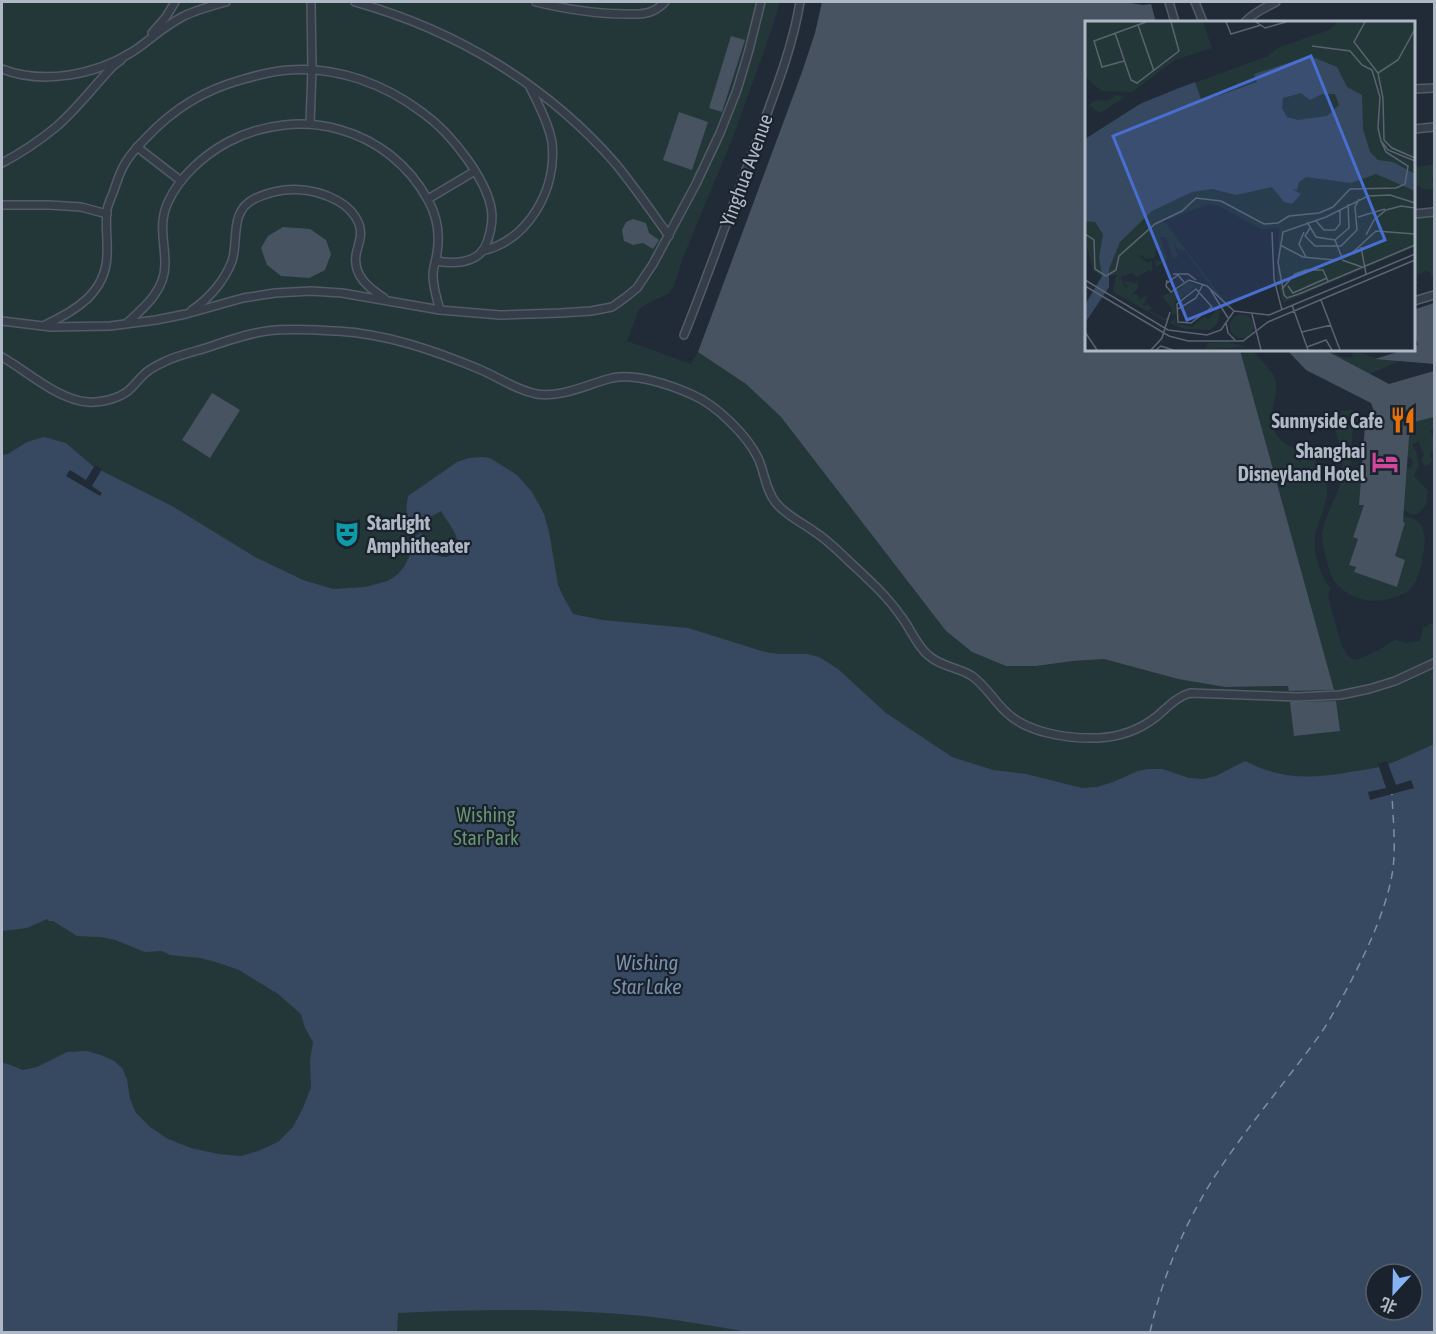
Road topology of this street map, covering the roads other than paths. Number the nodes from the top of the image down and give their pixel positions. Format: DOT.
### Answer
graph roads {
  1 [pos="175,2"];
  2 [pos="225,2"];
  3 [pos="311,2"];
  4 [pos="356,2"];
  5 [pos="536,2"];
  6 [pos="665,2"];
  7 [pos="761,2"];
  8 [pos="800,2"];
  9 [pos="1169,2"];
  10 [pos="1194,2"];
  11 [pos="1276,2"];
  12 [pos="1176,21"];
  13 [pos="1203,21"];
  14 [pos="1246,21"];
  15 [pos="131,52"];
  16 [pos="2,69"];
  17 [pos="312,69"];
  18 [pos="529,84"];
  19 [pos="1434,88"];
  20 [pos="1415,89"];
  21 [pos="310,124"];
  22 [pos="1434,127"];
  23 [pos="1415,129"];
  24 [pos="137,147"];
  25 [pos="2,163"];
  26 [pos="475,171"];
  27 [pos="181,181"];
  28 [pos="428,199"];
  29 [pos="2,206"];
  30 [pos="1434,212"];
  31 [pos="107,214"];
  32 [pos="1415,214"];
  33 [pos="669,236"];
  34 [pos="482,251"];
  35 [pos="436,261"];
  36 [pos="1434,295"];
  37 [pos="1415,300"];
  38 [pos="389,301"];
  39 [pos="440,310"];
  40 [pos="186,314"];
  41 [pos="2,321"];
  42 [pos="125,324"];
  43 [pos="43,326"];
  44 [pos="684,335"];
  45 [pos="2,357"];
  46 [pos="1434,663"];
  1 -- 15 [label="lane"];
  2 -- 15 [label="lane"];
  3 -- 17 [label="lane"];
  4 -- 18 [label="lane"];
  5 -- 6 [label="lane"];
  7 -- 33 [label="lane"];
  8 -- 44 [label="lane, Yinghua Avenue"];
  9 -- 12 [label="lane"];
  10 -- 13 [label="lane"];
  11 -- 14 [label="lane"];
  15 -- 16 [label="lane"];
  15 -- 25 [label="lane"];
  17 -- 21 [label="lane"];
  17 -- 24 [label="lane"];
  17 -- 26 [label="lane"];
  18 -- 33 [label="lane"];
  18 -- 34 [label="lane"];
  19 -- 20 [label="lane"];
  21 -- 27 [label="lane"];
  21 -- 28 [label="lane"];
  22 -- 23 [label="lane"];
  24 -- 27 [label="lane"];
  24 -- 31 [label="lane"];
  26 -- 28 [label="lane"];
  26 -- 34 [label="lane"];
  27 -- 42 [label="lane"];
  28 -- 35 [label="lane"];
  29 -- 31 [label="lane"];
  30 -- 32 [label="lane"];
  31 -- 43 [label="lane"];
  33 -- 39 [label="lane"];
  34 -- 35 [label="lane"];
  35 -- 39 [label="lane"];
  36 -- 37 [label="lane"];
  38 -- 39 [label="lane"];
  38 -- 40 [label="lane"];
  38 -- 40 [label="lane"];
  40 -- 42 [label="lane"];
  41 -- 43 [label="lane"];
  42 -- 43 [label="lane"];
  45 -- 46 [label="lane"];
}
